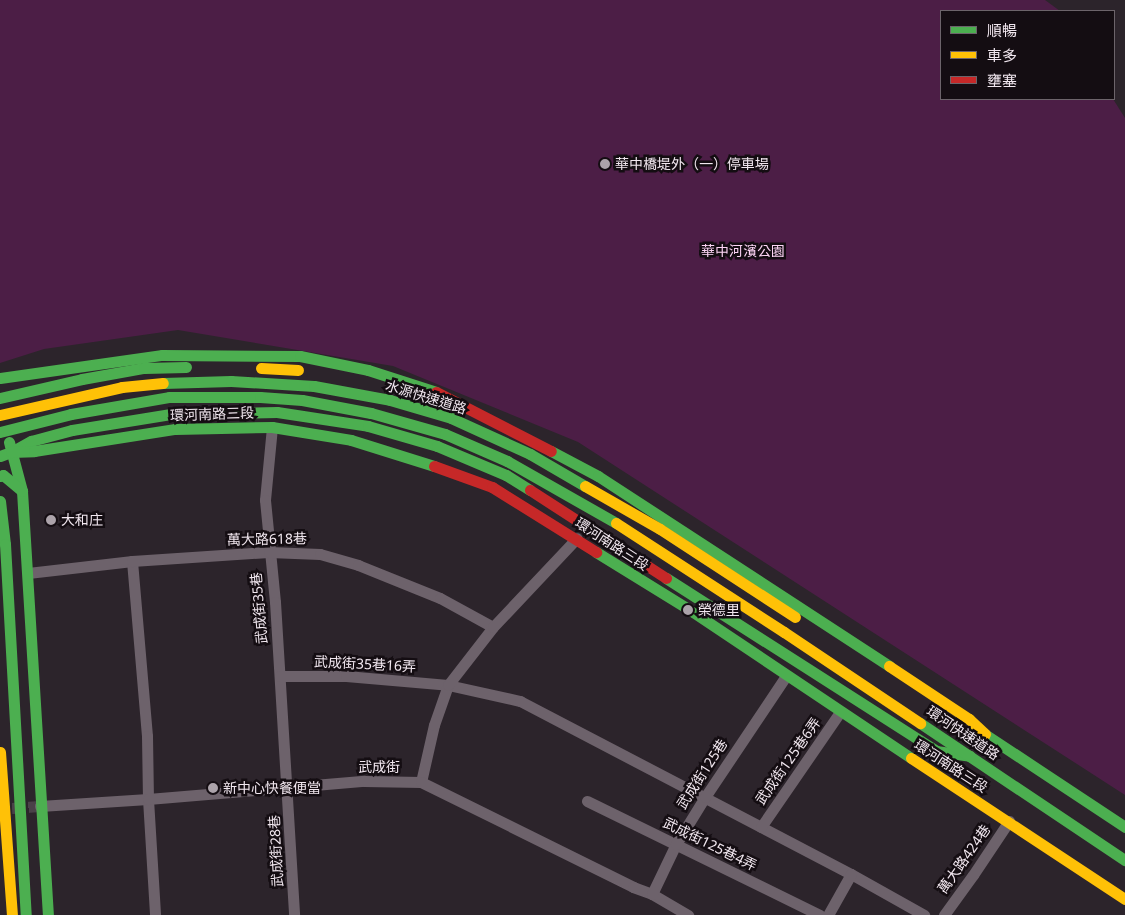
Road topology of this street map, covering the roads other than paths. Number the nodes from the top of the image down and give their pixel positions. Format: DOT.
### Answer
graph roads {
  1 [pos="308,371"];
  2 [pos="2,377"];
  3 [pos="375,384"];
  4 [pos="0,398"];
  5 [pos="0,415"];
  6 [pos="451,418"];
  7 [pos="272,427"];
  8 [pos="0,432"];
  9 [pos="6,454"];
  10 [pos="0,476"];
  11 [pos="22,491"];
  12 [pos="0,500"];
  13 [pos="577,538"];
  14 [pos="269,552"];
  15 [pos="132,561"];
  16 [pos="28,573"];
  17 [pos="794,618"];
  18 [pos="493,627"];
  19 [pos="280,676"];
  20 [pos="786,676"];
  21 [pos="448,685"];
  22 [pos="840,712"];
  23 [pos="985,734"];
  24 [pos="599,742"];
  25 [pos="0,752"];
  26 [pos="970,756"];
  27 [pos="421,782"];
  28 [pos="287,786"];
  29 [pos="704,797"];
  30 [pos="148,799"];
  31 [pos="588,801"];
  32 [pos="40,806"];
  33 [pos="1009,820"];
  34 [pos="761,827"];
  35 [pos="1125,827"];
  36 [pos="676,844"];
  37 [pos="1125,860"];
  38 [pos="851,874"];
  39 [pos="652,894"];
  40 [pos="1125,899"];
  41 [pos="12,915"];
  42 [pos="26,915"];
  43 [pos="48,915"];
  44 [pos="156,915"];
  45 [pos="294,915"];
  46 [pos="688,915"];
  47 [pos="820,915"];
  48 [pos="828,915"];
  49 [pos="924,915"];
  50 [pos="944,915"];
  1 -- 4 [label="main road, bridge"];
  2 -- 9 [label="main road"];
  2 -- 23 [label="main road"];
  3 -- 6 [label="main road, bridge"];
  5 -- 6 [label="main road, 水源快速道路, bridge"];
  6 -- 17 [label="main road, 水源快速道路, bridge"];
  7 -- 9 [label="main road, 環河南路三段"];
  7 -- 13 [label="main road, 環河南路三段"];
  7 -- 14 [label="street, 武成街35巷"];
  8 -- 26 [label="main road, 環河快速道路, bridge"];
  9 -- 11 [label="main road"];
  9 -- 26 [label="main road"];
  10 -- 11 [label="main road"];
  11 -- 16 [label="main road"];
  12 -- 42 [label="main road, bridge"];
  13 -- 18 [label="street"];
  13 -- 20 [label="main road, 環河南路三段"];
  14 -- 15 [label="street, 萬大路618巷"];
  14 -- 18 [label="street, 萬大路618巷"];
  14 -- 19 [label="street, 武成街35巷"];
  15 -- 16 [label="street, 萬大路618巷"];
  15 -- 30 [label="street"];
  16 -- 32 [label="main road"];
  17 -- 23 [label="main road, 環河快速道路"];
  18 -- 21 [label="street"];
  19 -- 21 [label="street, 武成街35巷16弄"];
  19 -- 28 [label="street, 武成街35巷"];
  20 -- 22 [label="main road, 環河南路三段"];
  20 -- 29 [label="street, 武成街125巷"];
  21 -- 24 [label="street, 武成街35巷16弄"];
  21 -- 27 [label="street"];
  22 -- 33 [label="main road, 環河南路三段"];
  22 -- 34 [label="street, 武成街125巷6弄"];
  23 -- 35 [label="main road, 環河快速道路"];
  24 -- 29 [label="street, 武成街125巷6弄"];
  25 -- 41 [label="main road, bridge"];
  26 -- 37 [label="main road, 環河快速道路"];
  27 -- 28 [label="street, 武成街"];
  27 -- 39 [label="street, 武成街"];
  28 -- 30 [label="street, 武成街"];
  28 -- 45 [label="street, 武成街28巷"];
  29 -- 34 [label="street, 武成街125巷6弄"];
  29 -- 36 [label="street, 武成街125巷"];
  30 -- 32 [label="street, 武成街"];
  30 -- 44 [label="street"];
  31 -- 36 [label="street, 武成街125巷4弄"];
  32 -- 43 [label="main road"];
  33 -- 40 [label="main road, 環河南路三段"];
  33 -- 50 [label="street, 萬大路424巷"];
  34 -- 38 [label="street, 武成街125巷6弄"];
  36 -- 39 [label="street, 武成街125巷"];
  36 -- 47 [label="street, 武成街125巷4弄"];
  38 -- 48 [label="street"];
  38 -- 49 [label="street, 武成街125巷6弄"];
  39 -- 46 [label="street, 武成街"];
}
